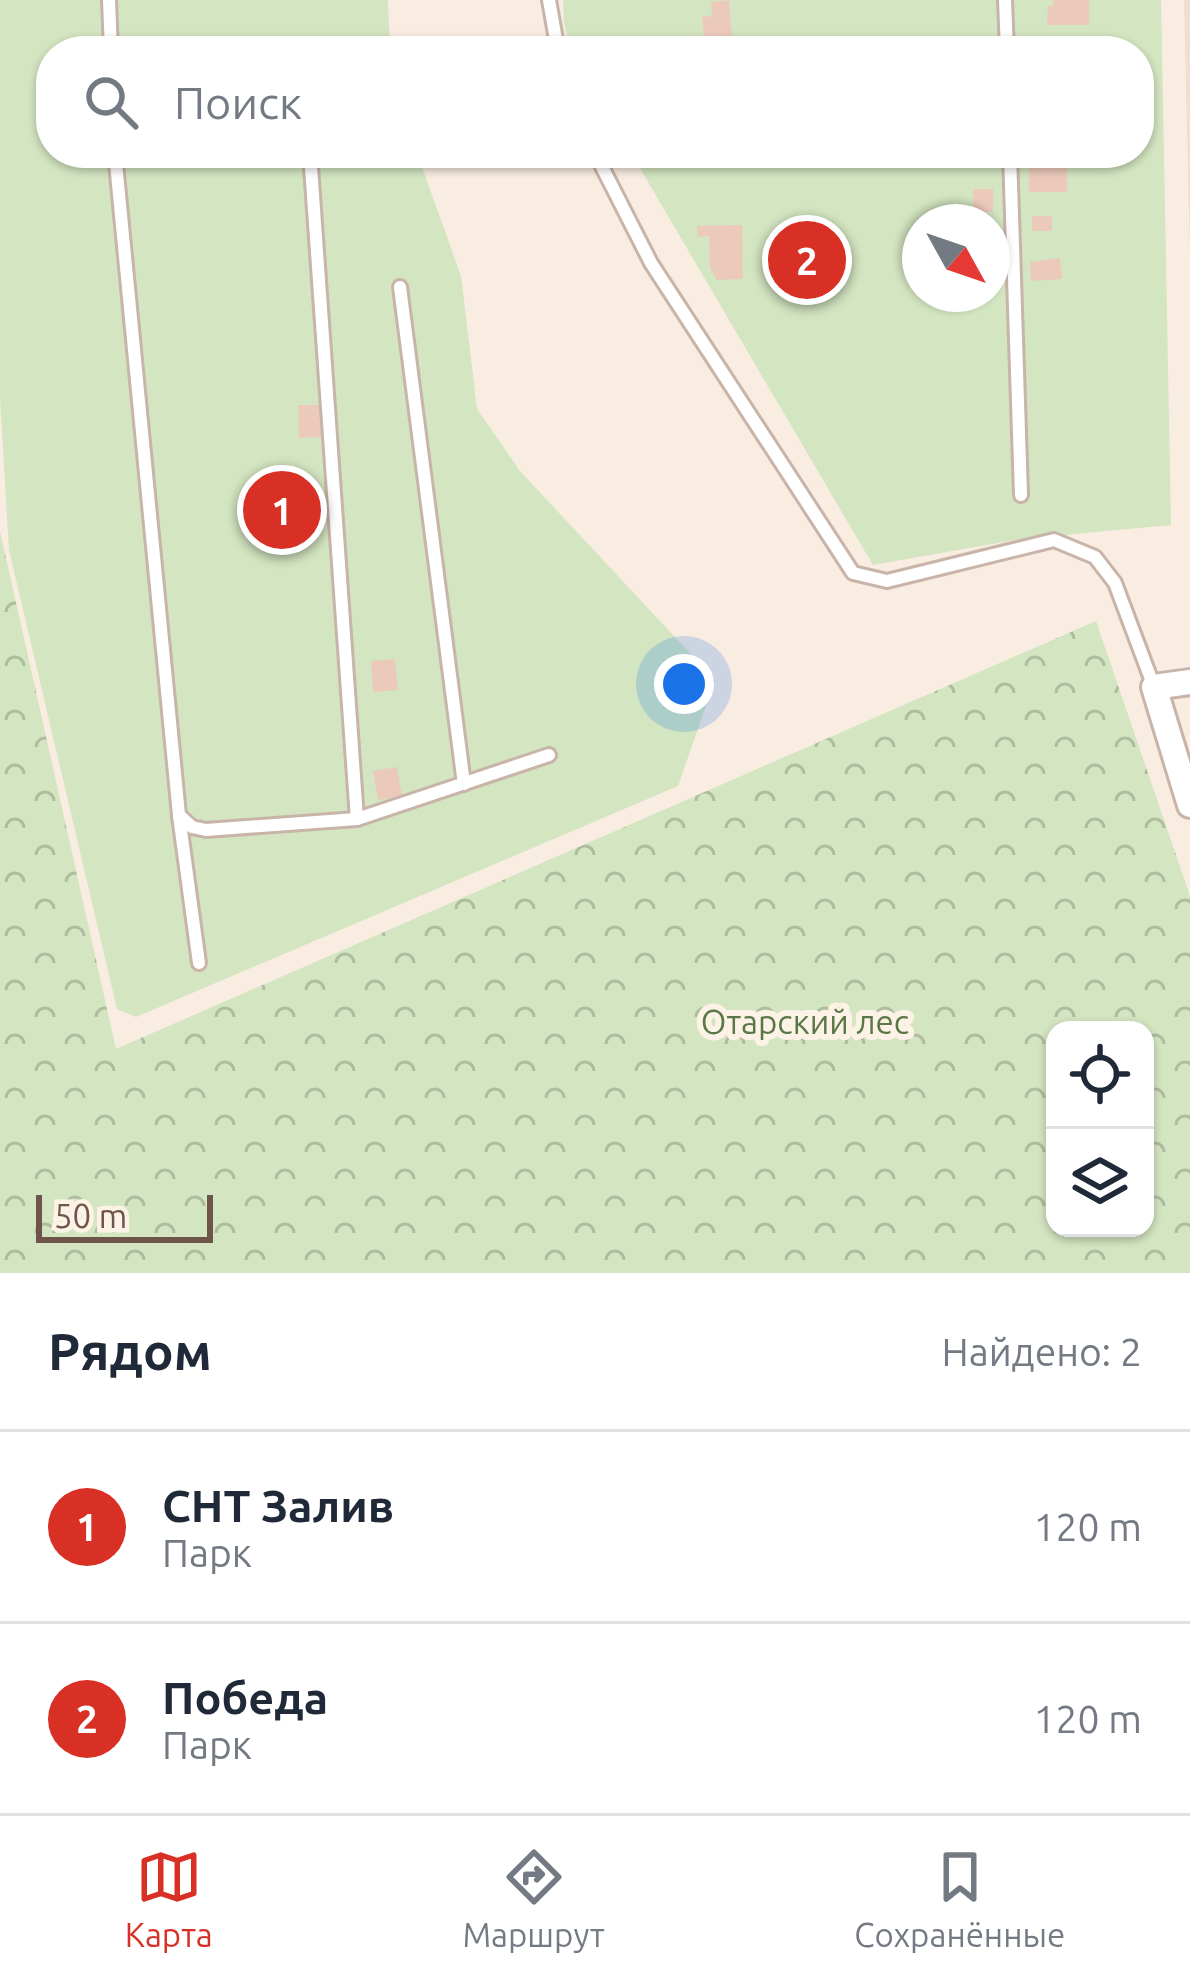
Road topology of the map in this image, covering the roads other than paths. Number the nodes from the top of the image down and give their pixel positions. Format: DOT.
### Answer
graph roads {
  1 [pos="109,0"];
  2 [pos="549,0"];
  3 [pos="1005,0"];
  4 [pos="110,36"];
  5 [pos="555,36"];
  6 [pos="1006,36"];
  7 [pos="117,168"];
  8 [pos="311,168"];
  9 [pos="604,168"];
  10 [pos="1010,168"];
  11 [pos="400,287"];
  12 [pos="1021,495"];
  13 [pos="1190,682"];
  14 [pos="1154,687"];
  15 [pos="549,755"];
  16 [pos="464,784"];
  17 [pos="1190,805"];
  18 [pos="179,815"];
  19 [pos="357,819"];
  20 [pos="199,963"];
  1 -- 4 [label="lane"];
  2 -- 5 [label="lane"];
  3 -- 6 [label="lane"];
  7 -- 18 [label="lane"];
  8 -- 19 [label="lane"];
  9 -- 14 [label="lane"];
  10 -- 12 [label="lane"];
  11 -- 16 [label="lane"];
  13 -- 14 [label="street"];
  14 -- 17 [label="street"];
  15 -- 16 [label="lane"];
  16 -- 19 [label="lane"];
  18 -- 19 [label="lane"];
  18 -- 20 [label="lane"];
}
